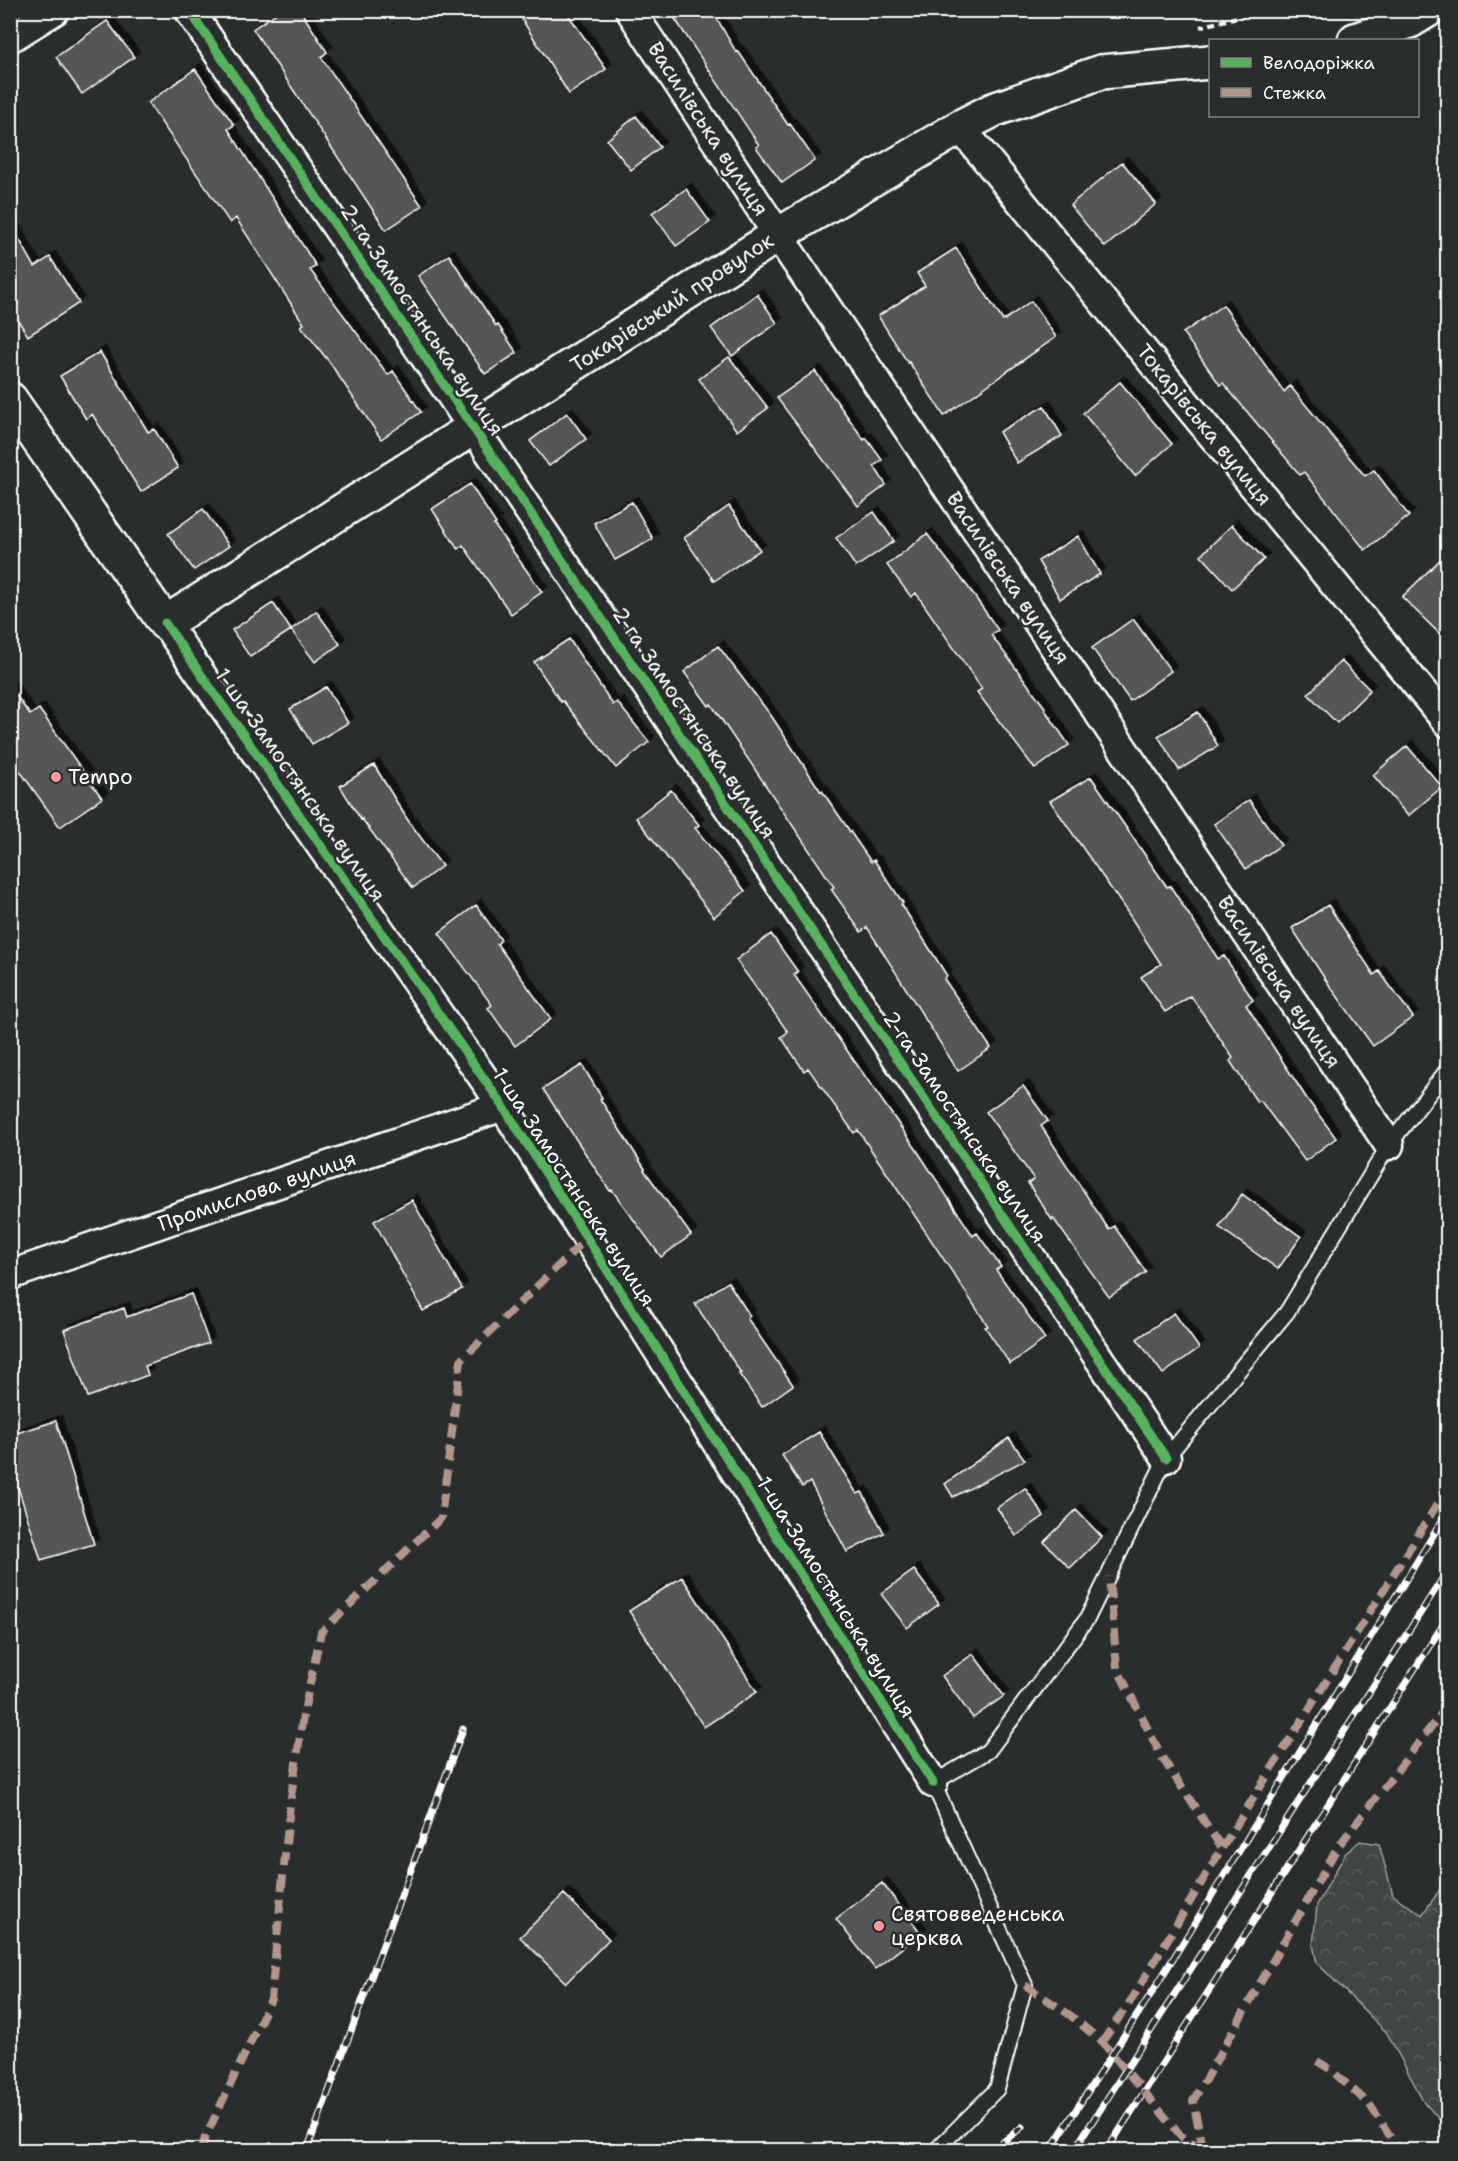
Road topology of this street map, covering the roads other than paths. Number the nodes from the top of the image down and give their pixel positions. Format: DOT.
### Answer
graph roads {
  1 [pos="55,10"];
  2 [pos="189,10"];
  3 [pos="630,10"];
  4 [pos="1428,10"];
  5 [pos="10,38"];
  6 [pos="1358,39"];
  7 [pos="1209,62"];
  8 [pos="960,127"];
  9 [pos="778,235"];
  10 [pos="10,399"];
  11 [pos="474,429"];
  12 [pos="165,623"];
  13 [pos="1448,723"];
  14 [pos="1448,1069"];
  15 [pos="503,1106"];
  16 [pos="1389,1145"];
  17 [pos="10,1275"];
  18 [pos="1166,1458"];
  19 [pos="933,1784"];
  20 [pos="936,2151"];
  1 -- 5 [label="street"];
  2 -- 11 [label="street, 2-га Замостянська вулиця"];
  3 -- 9 [label="street, Василівська вулиця"];
  4 -- 6 [label="main road"];
  7 -- 8 [label="main road, Токарівський провулок"];
  8 -- 9 [label="main road, Токарівський провулок"];
  8 -- 13 [label="street, Токарівська вулиця"];
  9 -- 11 [label="main road, Токарівський провулок"];
  9 -- 16 [label="street, Василівська вулиця"];
  10 -- 12 [label="main road, 1-ша Замостянська вулиця"];
  11 -- 12 [label="main road, Токарівський провулок"];
  11 -- 18 [label="street, 2-га Замостянська вулиця"];
  12 -- 15 [label="street, 1-ша Замостянська вулиця"];
  14 -- 16 [label="lane"];
  15 -- 17 [label="street, Промислова вулиця"];
  15 -- 19 [label="street, 1-ша Замостянська вулиця"];
  16 -- 18 [label="lane"];
  18 -- 19 [label="lane"];
  19 -- 20 [label="lane"];
}
